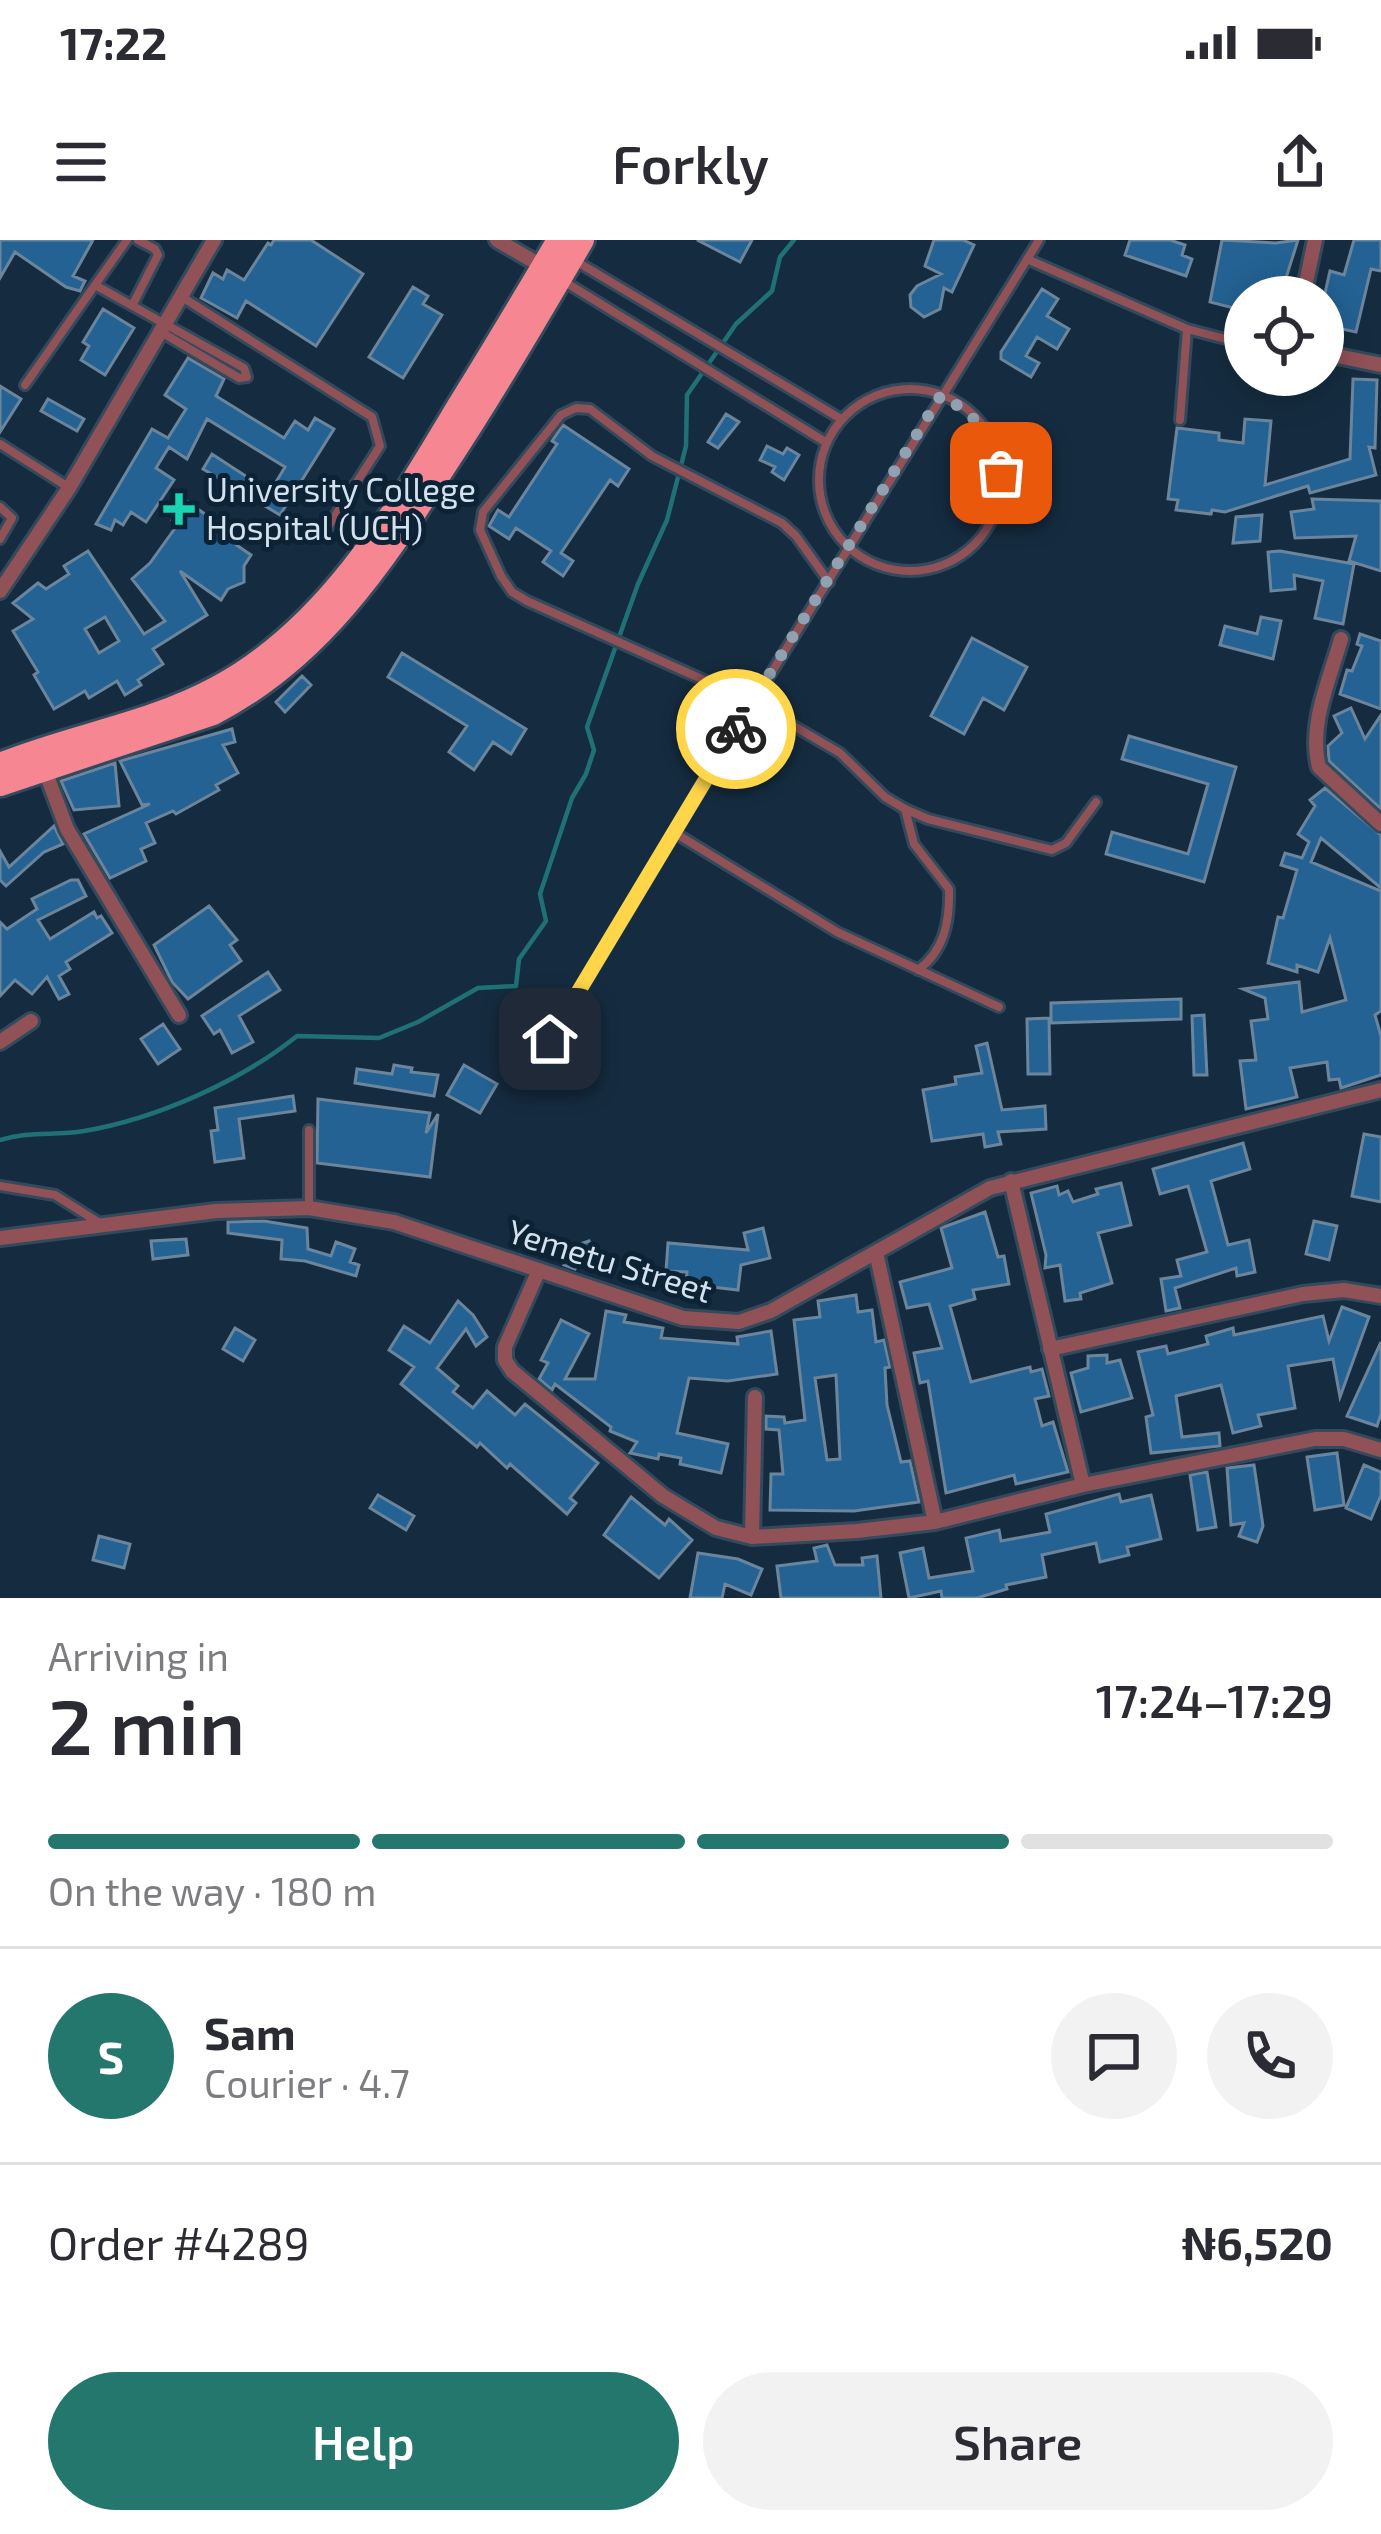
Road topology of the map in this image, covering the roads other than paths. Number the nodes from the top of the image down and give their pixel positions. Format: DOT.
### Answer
graph roads {
  1 [pos="128,240"];
  2 [pos="138,240"];
  3 [pos="214,240"];
  4 [pos="497,240"];
  5 [pos="1039,240"];
  6 [pos="1316,240"];
  7 [pos="558,253"];
  8 [pos="1027,259"];
  9 [pos="1308,276"];
  10 [pos="94,285"];
  11 [pos="182,296"];
  12 [pos="133,304"];
  13 [pos="164,328"];
  14 [pos="1187,329"];
  15 [pos="1224,339"];
  16 [pos="1344,357"];
  17 [pos="1381,365"];
  18 [pos="26,385"];
  19 [pos="941,395"];
  20 [pos="841,419"];
  21 [pos="1180,420"];
  22 [pos="827,443"];
  23 [pos="0,445"];
  24 [pos="69,488"];
  25 [pos="0,506"];
  26 [pos="396,524"];
  27 [pos="328,527"];
  28 [pos="0,539"];
  29 [pos="850,546"];
  30 [pos="829,582"];
  31 [pos="0,591"];
  32 [pos="1341,639"];
  33 [pos="753,702"];
  34 [pos="0,764"];
  35 [pos="44,768"];
  36 [pos="0,784"];
  37 [pos="1096,802"];
  38 [pos="905,809"];
  39 [pos="1381,824"];
  40 [pos="674,832"];
  41 [pos="916,971"];
  42 [pos="999,1007"];
  43 [pos="179,1016"];
  44 [pos="32,1021"];
  45 [pos="550,1039"];
  46 [pos="0,1042"];
  47 [pos="1381,1090"];
  48 [pos="309,1130"];
  49 [pos="1011,1181"];
  50 [pos="0,1186"];
  51 [pos="309,1208"];
  52 [pos="103,1225"];
  53 [pos="0,1238"];
  54 [pos="876,1252"];
  55 [pos="539,1270"];
  56 [pos="1381,1295"];
  57 [pos="1050,1349"];
  58 [pos="755,1397"];
  59 [pos="1381,1450"];
  60 [pos="1083,1485"];
  61 [pos="935,1522"];
  62 [pos="752,1537"];
  1 -- 10 [label="lane"];
  2 -- 12 [label="lane"];
  3 -- 11 [label="street"];
  4 -- 7 [label="street"];
  5 -- 8 [label="lane"];
  6 -- 9 [label="street"];
  7 -- 20 [label="lane"];
  7 -- 22 [label="lane"];
  7 -- 26 [label="highway"];
  8 -- 14 [label="lane"];
  8 -- 19 [label="lane"];
  10 -- 12 [label="lane"];
  10 -- 18 [label="lane"];
  11 -- 13 [label="street"];
  11 -- 27 [label="lane"];
  12 -- 13 [label="lane"];
  13 -- 13 [label="lane"];
  13 -- 24 [label="street"];
  14 -- 15 [label="lane"];
  14 -- 21 [label="lane"];
  16 -- 17 [label="street"];
  19 -- 20 [label="lane"];
  19 -- 29 [label="lane"];
  19 -- 29 [label="lane"];
  20 -- 22 [label="lane"];
  22 -- 29 [label="lane"];
  23 -- 24 [label="lane"];
  24 -- 31 [label="street"];
  25 -- 28 [label="lane"];
  26 -- 34 [label="highway"];
  26 -- 35 [label="highway"];
  29 -- 30 [label="lane"];
  30 -- 33 [label="lane"];
  30 -- 33 [label="lane"];
  32 -- 39 [label="street"];
  33 -- 38 [label="lane"];
  33 -- 40 [label="lane"];
  35 -- 36 [label="highway"];
  35 -- 43 [label="street"];
  37 -- 38 [label="lane"];
  38 -- 41 [label="lane"];
  40 -- 41 [label="lane"];
  40 -- 45 [label="lane"];
  41 -- 42 [label="lane"];
  44 -- 46 [label="street"];
  47 -- 49 [label="street, Yemetu Street"];
  48 -- 51 [label="lane"];
  49 -- 54 [label="street, Yemetu Street"];
  49 -- 57 [label="street"];
  50 -- 52 [label="lane"];
  51 -- 52 [label="street, Yemetu Street"];
  51 -- 55 [label="street, Yemetu Street"];
  52 -- 53 [label="street, Yemetu Street"];
  54 -- 55 [label="street, Yemetu Street"];
  54 -- 61 [label="street"];
  55 -- 62 [label="street"];
  56 -- 57 [label="street"];
  57 -- 60 [label="street"];
  58 -- 62 [label="street"];
  59 -- 60 [label="street"];
  60 -- 61 [label="street"];
  61 -- 62 [label="street"];
}
